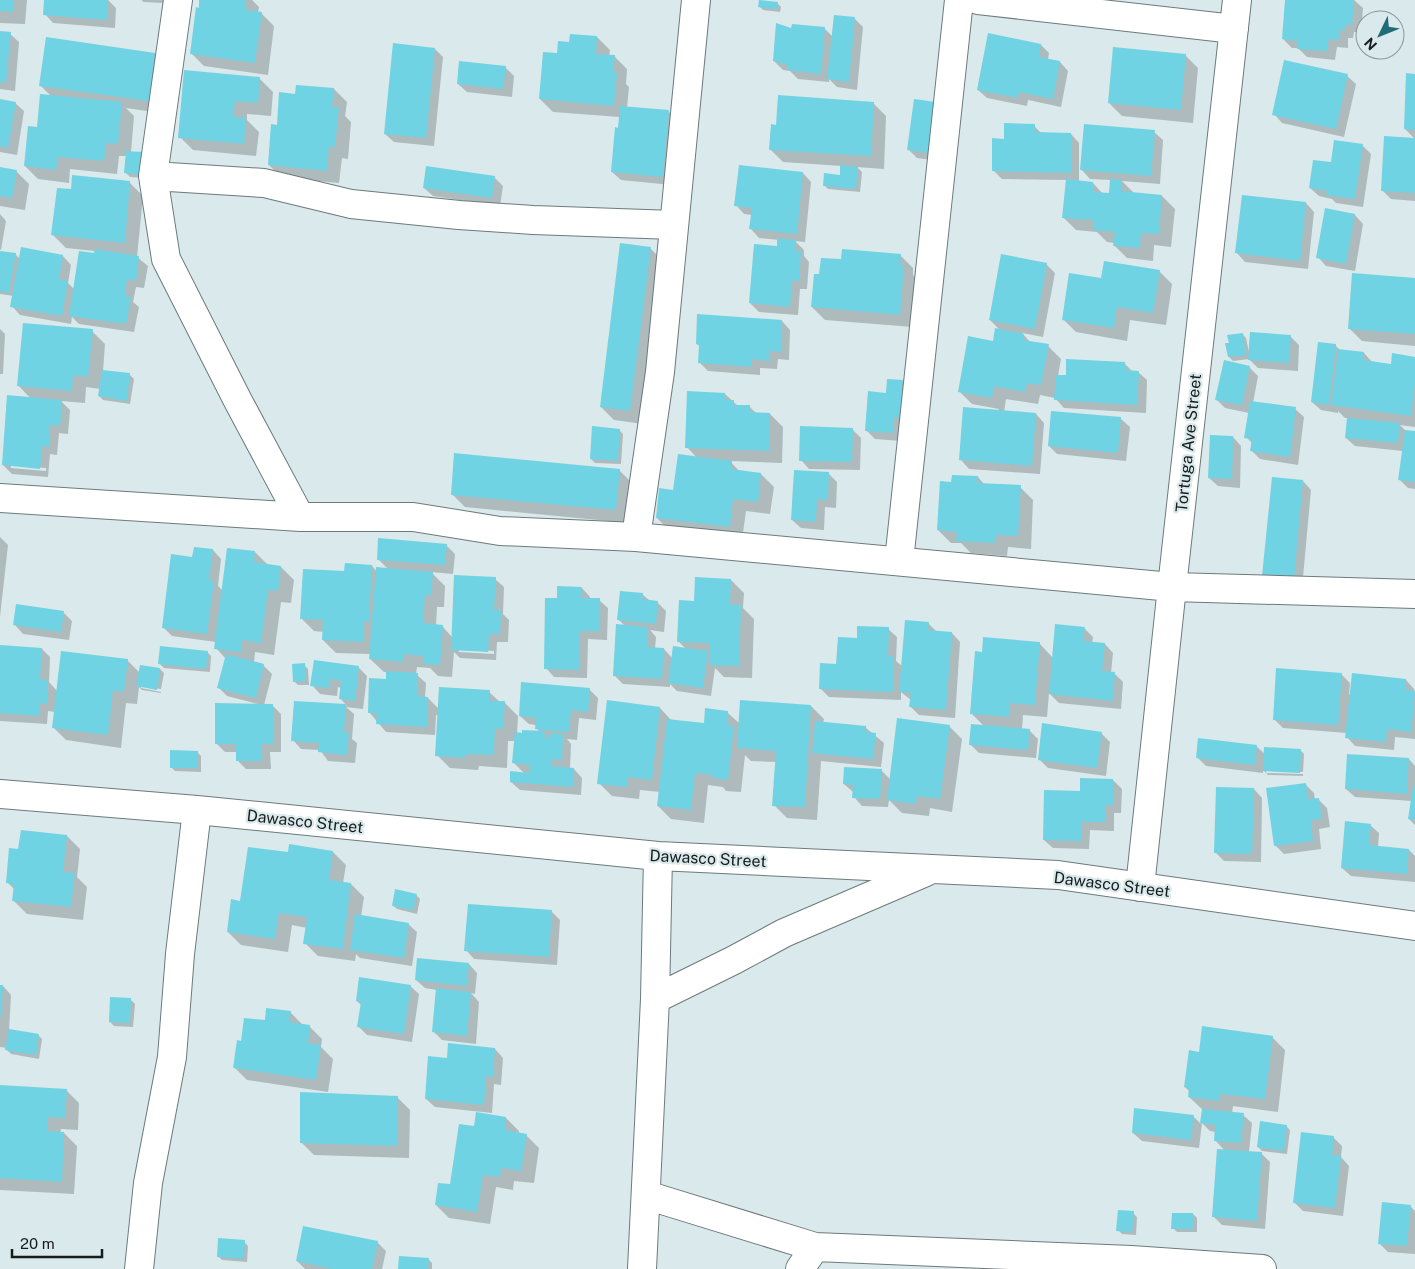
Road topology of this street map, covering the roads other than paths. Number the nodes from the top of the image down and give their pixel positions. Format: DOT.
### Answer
graph roads {
  1 [pos="178,0"];
  2 [pos="696,0"];
  3 [pos="959,0"];
  4 [pos="978,0"];
  5 [pos="1237,0"];
  6 [pos="1234,29"];
  7 [pos="152,176"];
  8 [pos="674,225"];
  9 [pos="0,498"];
  10 [pos="300,517"];
  11 [pos="636,537"];
  12 [pos="899,561"];
  13 [pos="1172,587"];
  14 [pos="1415,594"];
  15 [pos="0,794"];
  16 [pos="196,810"];
  17 [pos="658,856"];
  18 [pos="932,869"];
  19 [pos="1140,887"];
  20 [pos="1415,926"];
  21 [pos="655,999"];
  22 [pos="646,1195"];
  23 [pos="815,1247"];
  24 [pos="139,1269"];
  25 [pos="642,1269"];
  26 [pos="800,1269"];
  27 [pos="1262,1269"];
  1 -- 7 [label="street"];
  2 -- 8 [label="street"];
  3 -- 12 [label="street"];
  4 -- 6 [label="street"];
  5 -- 6 [label="street, Tortuga Ave Street"];
  6 -- 13 [label="street, Tortuga Ave Street"];
  7 -- 8 [label="street"];
  7 -- 10 [label="street"];
  8 -- 11 [label="street"];
  9 -- 10 [label="street"];
  10 -- 11 [label="street"];
  11 -- 12 [label="street"];
  12 -- 13 [label="street"];
  13 -- 14 [label="street"];
  13 -- 19 [label="street, Tortuga Ave Street"];
  15 -- 16 [label="street, Dawasco Street"];
  16 -- 17 [label="street, Dawasco Street"];
  16 -- 24 [label="street"];
  17 -- 18 [label="street, Dawasco Street"];
  17 -- 21 [label="street"];
  18 -- 19 [label="street, Dawasco Street"];
  18 -- 21 [label="street"];
  19 -- 20 [label="street, Dawasco Street"];
  21 -- 22 [label="street"];
  22 -- 23 [label="street"];
  22 -- 25 [label="street"];
  23 -- 26 [label="street"];
  23 -- 27 [label="street"];
}
